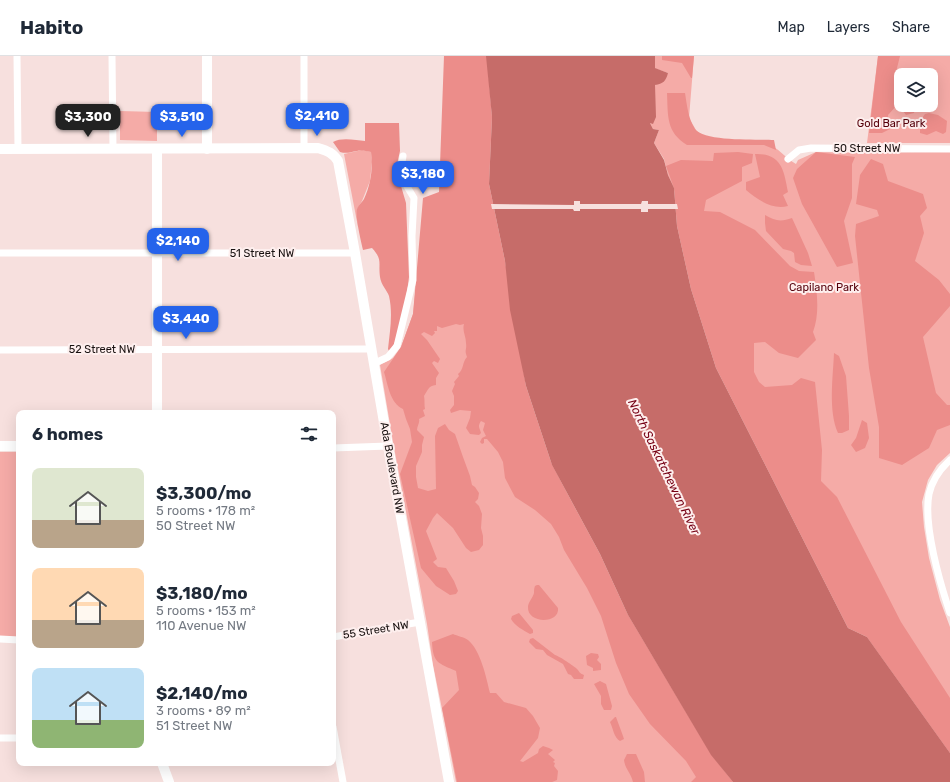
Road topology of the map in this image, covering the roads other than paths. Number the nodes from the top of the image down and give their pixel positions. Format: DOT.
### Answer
graph roads {
  1 [pos="17,56"];
  2 [pos="112,56"];
  3 [pos="207,56"];
  4 [pos="304,56"];
  5 [pos="304,148"];
  6 [pos="0,149"];
  7 [pos="18,149"];
  8 [pos="112,149"];
  9 [pos="158,149"];
  10 [pos="950,149"];
  11 [pos="207,150"];
  12 [pos="403,156"];
  13 [pos="788,159"];
  14 [pos="157,252"];
  15 [pos="0,253"];
  16 [pos="355,253"];
  17 [pos="157,349"];
  18 [pos="372,349"];
  19 [pos="0,350"];
  20 [pos="375,363"];
  21 [pos="157,410"];
  22 [pos="0,446"];
  23 [pos="16,446"];
  24 [pos="388,446"];
  25 [pos="336,448"];
  26 [pos="950,460"];
  27 [pos="950,613"];
  28 [pos="420,622"];
  29 [pos="336,636"];
  30 [pos="0,639"];
  31 [pos="16,640"];
  32 [pos="0,738"];
  33 [pos="16,738"];
  34 [pos="336,749"];
  35 [pos="163,766"];
  36 [pos="169,782"];
  37 [pos="343,782"];
  38 [pos="449,782"];
  1 -- 7 [label="street"];
  2 -- 8 [label="street"];
  3 -- 11 [label="street"];
  4 -- 5 [label="street"];
  5 -- 11 [label="street"];
  5 -- 16 [label="street, Ada Boulevard NW"];
  6 -- 7 [label="street"];
  7 -- 8 [label="street"];
  8 -- 9 [label="street"];
  9 -- 11 [label="street"];
  9 -- 14 [label="street"];
  10 -- 13 [label="street, 50 Street NW"];
  12 -- 20 [label="street"];
  14 -- 15 [label="street, 51 Street NW"];
  14 -- 16 [label="street, 51 Street NW"];
  14 -- 17 [label="street"];
  16 -- 18 [label="street, Ada Boulevard NW"];
  17 -- 18 [label="street, 52 Street NW"];
  17 -- 19 [label="street, 52 Street NW"];
  17 -- 21 [label="street"];
  18 -- 20 [label="street, Ada Boulevard NW"];
  20 -- 24 [label="street, Ada Boulevard NW"];
  22 -- 23 [label="street"];
  24 -- 25 [label="street"];
  24 -- 28 [label="street, Ada Boulevard NW"];
  26 -- 27 [label="street"];
  28 -- 29 [label="street, 55 Street NW"];
  28 -- 38 [label="street, Ada Boulevard NW"];
  30 -- 31 [label="street"];
  32 -- 33 [label="street"];
  34 -- 37 [label="street"];
  35 -- 36 [label="street"];
}
